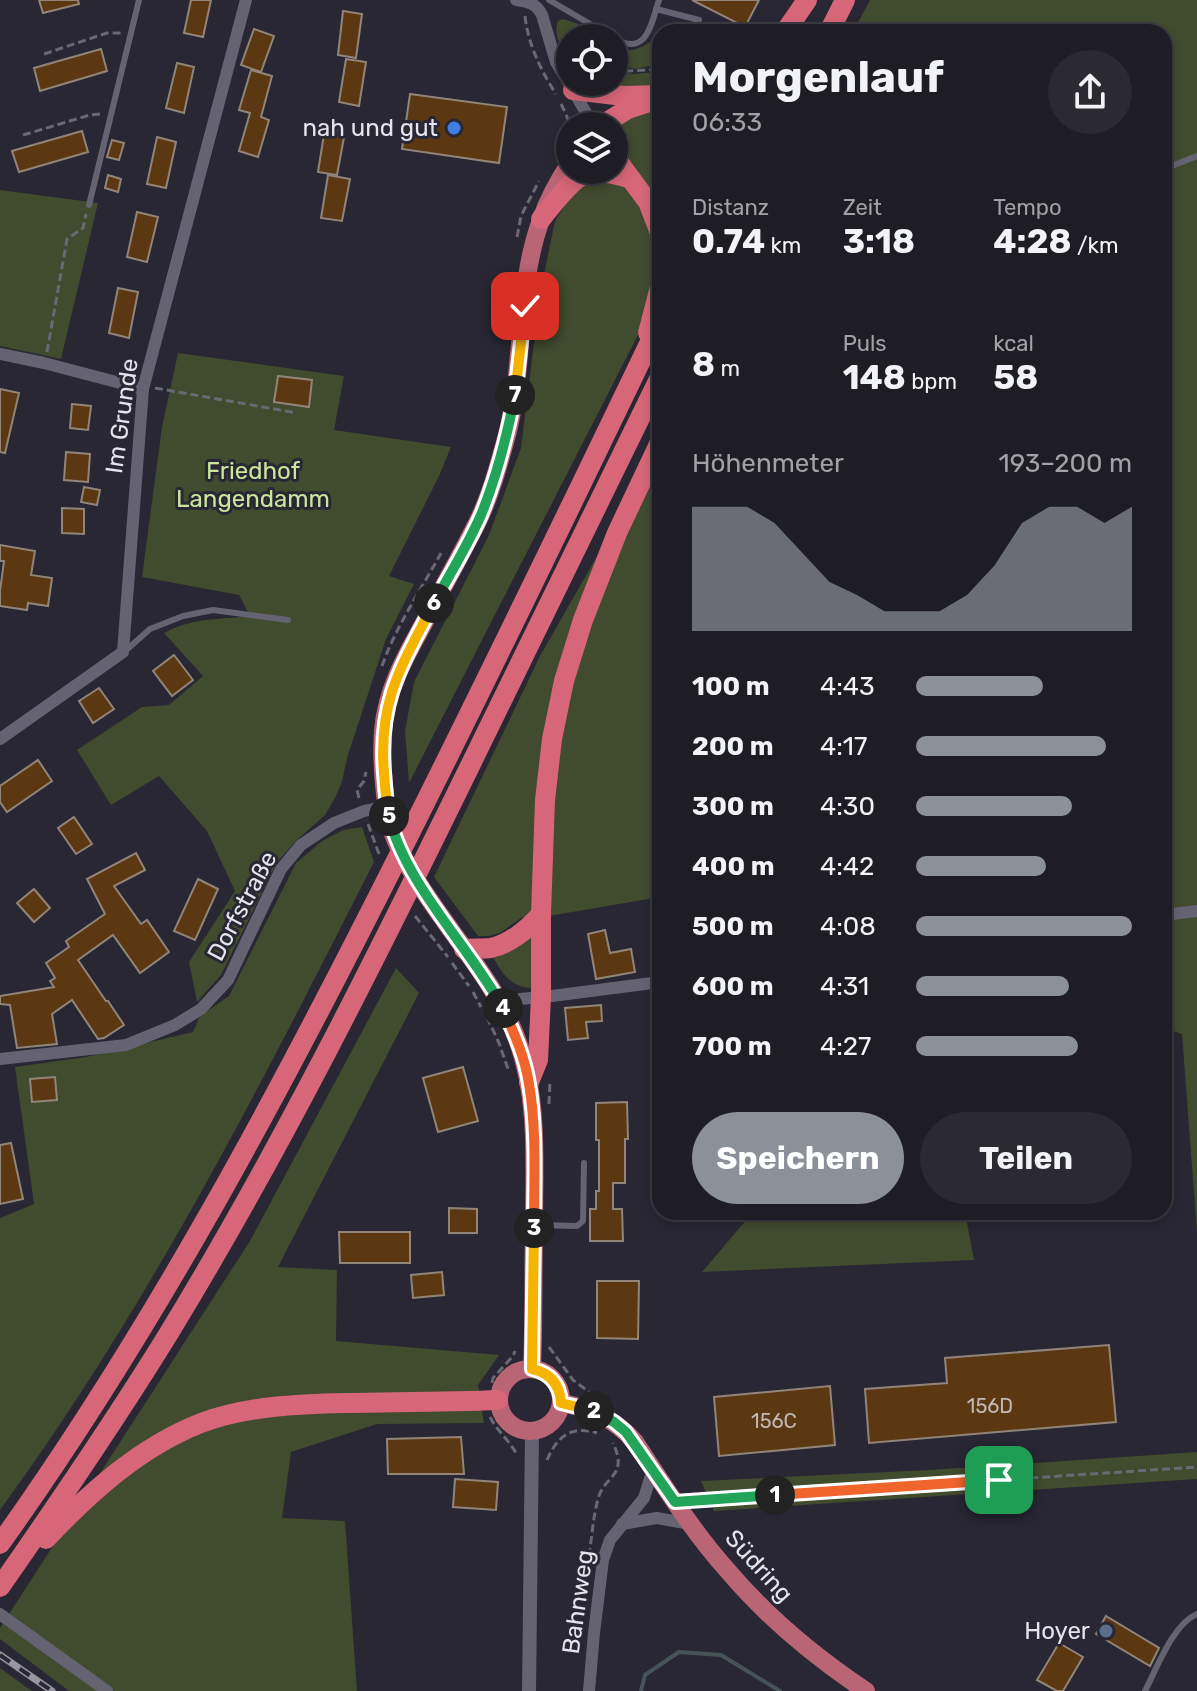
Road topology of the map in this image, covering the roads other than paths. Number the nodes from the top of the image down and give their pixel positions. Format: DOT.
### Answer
graph roads {
  1 [pos="139,0"];
  2 [pos="246,0"];
  3 [pos="516,0"];
  4 [pos="549,0"];
  5 [pos="659,0"];
  6 [pos="807,0"];
  7 [pos="815,0"];
  8 [pos="845,0"];
  9 [pos="532,1"];
  10 [pos="656,9"];
  11 [pos="699,20"];
  12 [pos="590,24"];
  13 [pos="790,24"];
  14 [pos="804,24"];
  15 [pos="833,24"];
  16 [pos="628,45"];
  17 [pos="556,62"];
  18 [pos="628,96"];
  19 [pos="652,96"];
  20 [pos="652,99"];
  21 [pos="623,112"];
  22 [pos="1197,156"];
  23 [pos="1172,166"];
  24 [pos="629,178"];
  25 [pos="556,181"];
  26 [pos="89,205"];
  27 [pos="652,212"];
  28 [pos="541,219"];
  29 [pos="652,318"];
  30 [pos="652,337"];
  31 [pos="0,354"];
  32 [pos="641,360"];
  33 [pos="143,388"];
  34 [pos="652,393"];
  35 [pos="652,459"];
  36 [pos="288,620"];
  37 [pos="123,652"];
  38 [pos="0,739"];
  39 [pos="387,806"];
  40 [pos="1197,911"];
  41 [pos="541,914"];
  42 [pos="1172,914"];
  43 [pos="464,949"];
  44 [pos="652,983"];
  45 [pos="541,997"];
  46 [pos="494,1011"];
  47 [pos="0,1059"];
  48 [pos="520,1082"];
  49 [pos="584,1163"];
  50 [pos="534,1225"];
  51 [pos="532,1369"];
  52 [pos="493,1400"];
  53 [pos="561,1403"];
  54 [pos="532,1432"];
  55 [pos="653,1469"];
  56 [pos="622,1524"];
  57 [pos="690,1524"];
  58 [pos="0,1544"];
  59 [pos="0,1588"];
  60 [pos="0,1614"];
  61 [pos="1197,1614"];
  62 [pos="107,1691"];
  63 [pos="529,1691"];
  64 [pos="589,1691"];
  65 [pos="866,1691"];
  66 [pos="1145,1691"];
  1 -- 26 [label="lane"];
  2 -- 33 [label="street, Im Grunde"];
  3 -- 9 [label="street"];
  4 -- 12 [label="lane"];
  5 -- 10 [label="lane"];
  6 -- 13 [label="highway"];
  7 -- 14 [label="highway"];
  8 -- 15 [label="highway"];
  9 -- 17 [label="street"];
  10 -- 11 [label="lane"];
  10 -- 16 [label="lane"];
  18 -- 19 [label="highway"];
  20 -- 21 [label="highway"];
  22 -- 23 [label="lane"];
  24 -- 27 [label="highway"];
  24 -- 28 [label="highway"];
  25 -- 28 [label="main road"];
  28 -- 39 [label="main road"];
  29 -- 32 [label="highway"];
  30 -- 32 [label="highway"];
  31 -- 33 [label="street"];
  32 -- 58 [label="highway"];
  33 -- 37 [label="street, Im Grunde"];
  34 -- 59 [label="highway"];
  35 -- 41 [label="highway"];
  36 -- 37 [label="lane"];
  37 -- 38 [label="street"];
  39 -- 43 [label="main road"];
  39 -- 47 [label="street, Dorfstraße"];
  40 -- 42 [label="street"];
  41 -- 43 [label="highway"];
  41 -- 45 [label="highway"];
  43 -- 46 [label="main road"];
  44 -- 45 [label="street"];
  45 -- 46 [label="street"];
  45 -- 48 [label="highway"];
  46 -- 48 [label="main road"];
  48 -- 50 [label="main road"];
  49 -- 50 [label="lane"];
  50 -- 51 [label="main road"];
  51 -- 52 [label="main road"];
  51 -- 53 [label="main road"];
  52 -- 54 [label="main road"];
  52 -- 59 [label="highway"];
  53 -- 54 [label="main road"];
  53 -- 55 [label="main road, Südring"];
  54 -- 63 [label="street"];
  55 -- 56 [label="street, Bahnweg"];
  55 -- 57 [label="main road, Südring"];
  56 -- 57 [label="street, Bahnweg"];
  56 -- 64 [label="street, Bahnweg"];
  57 -- 65 [label="main road, Südring"];
  60 -- 62 [label="street"];
  61 -- 66 [label="lane"];
}
